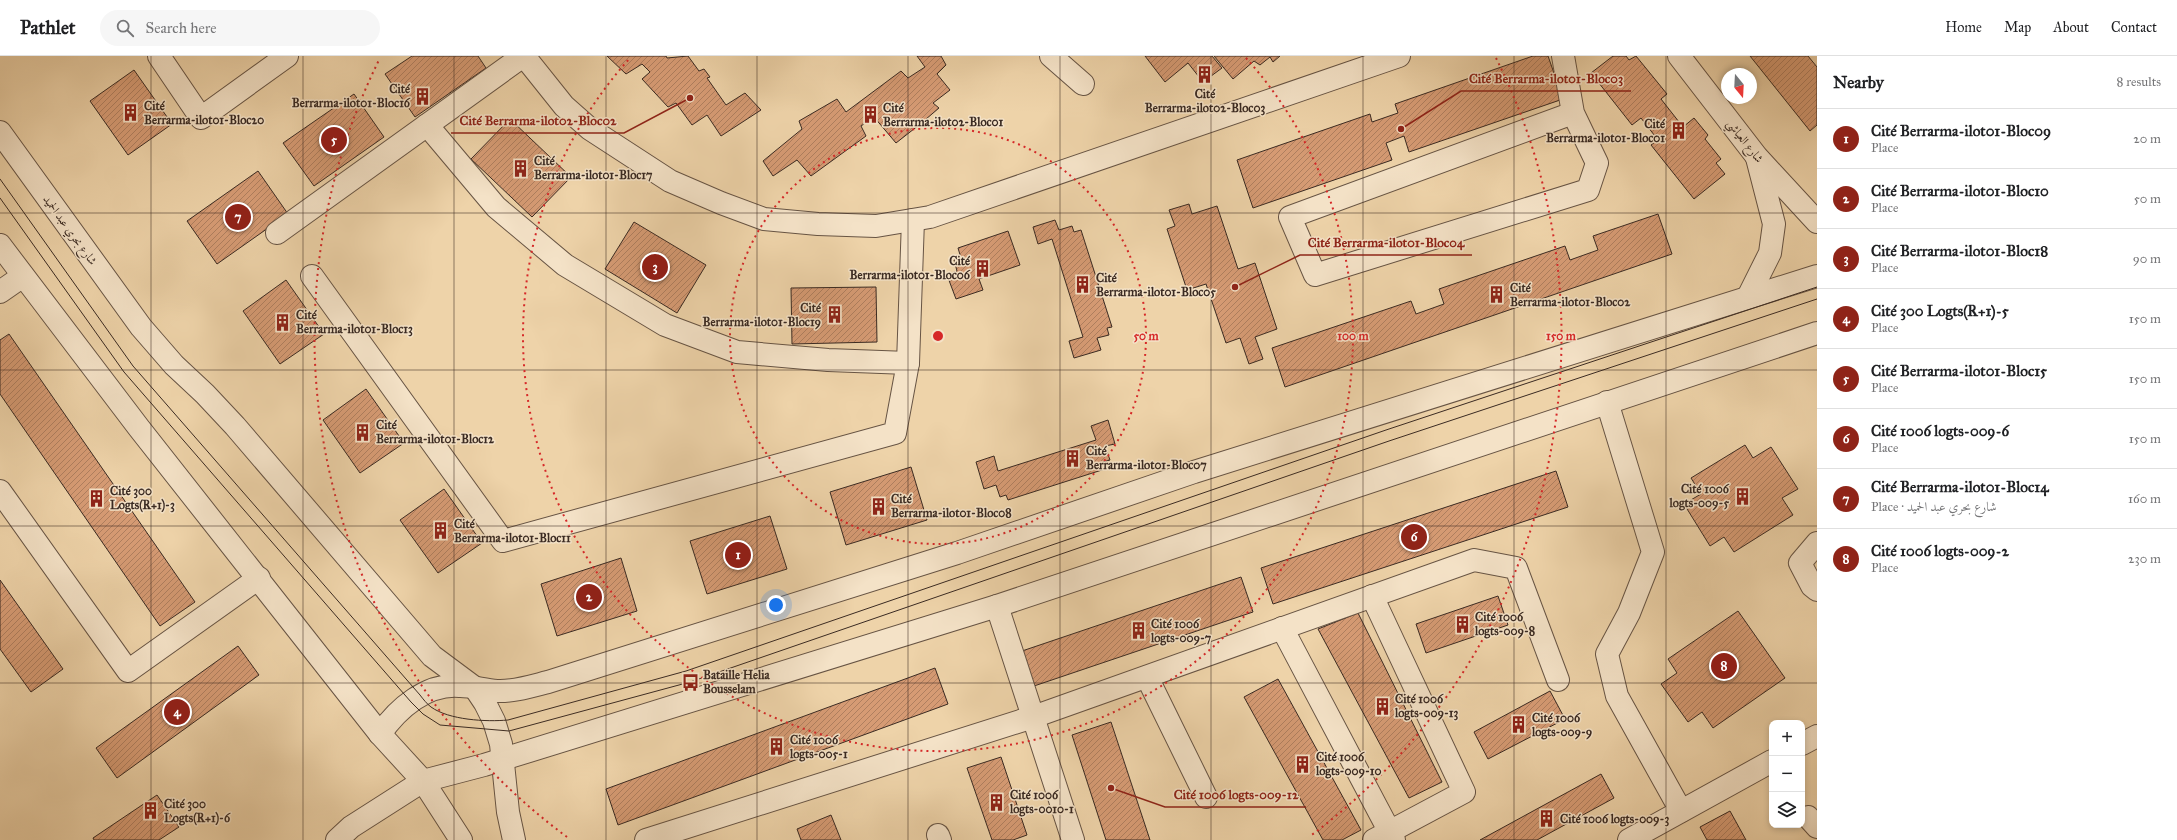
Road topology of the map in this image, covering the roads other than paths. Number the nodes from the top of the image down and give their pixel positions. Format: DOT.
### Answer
graph roads {
  1 [pos="159,56"];
  2 [pos="287,56"];
  3 [pos="524,56"];
  4 [pos="1051,56"];
  5 [pos="1399,56"];
  6 [pos="1564,56"];
  7 [pos="1679,56"];
  8 [pos="1083,84"];
  9 [pos="1573,113"];
  10 [pos="427,125"];
  11 [pos="0,132"];
  12 [pos="1757,157"];
  13 [pos="913,220"];
  14 [pos="1817,222"];
  15 [pos="276,233"];
  16 [pos="0,245"];
  17 [pos="23,276"];
  18 [pos="312,276"];
  19 [pos="1817,276"];
  20 [pos="0,292"];
  21 [pos="1748,297"];
  22 [pos="1817,333"];
  23 [pos="908,363"];
  24 [pos="1608,402"];
  25 [pos="0,492"];
  26 [pos="1817,543"];
  27 [pos="259,578"];
  28 [pos="1817,590"];
  29 [pos="1372,596"];
  30 [pos="997,606"];
  31 [pos="1282,628"];
  32 [pos="1147,677"];
  33 [pos="1558,680"];
  34 [pos="475,688"];
  35 [pos="1033,717"];
  36 [pos="380,734"];
  37 [pos="1817,736"];
  38 [pos="1805,742"];
  39 [pos="504,758"];
  40 [pos="1769,763"];
  41 [pos="423,782"];
  42 [pos="1206,797"];
  43 [pos="1681,811"];
  44 [pos="1386,837"];
  45 [pos="1643,837"];
  46 [pos="337,840"];
  47 [pos="461,840"];
  48 [pos="514,840"];
  49 [pos="646,840"];
  50 [pos="1073,840"];
  1 -- 2 [label="street"];
  3 -- 10 [label="street"];
  3 -- 13 [label="street"];
  4 -- 8 [label="street"];
  5 -- 13 [label="street"];
  6 -- 9 [label="street"];
  7 -- 12 [label="street, شارع العياشي"];
  9 -- 9 [label="street"];
  10 -- 15 [label="street"];
  10 -- 23 [label="street"];
  11 -- 34 [label="street, شارع بحري عبد الحميد"];
  12 -- 14 [label="street, شارع العياشي"];
  12 -- 21 [label="street"];
  13 -- 23 [label="street"];
  16 -- 17 [label="street"];
  17 -- 20 [label="street"];
  17 -- 27 [label="street"];
  18 -- 23 [label="street"];
  19 -- 21 [label="street"];
  21 -- 34 [label="street"];
  22 -- 24 [label="street"];
  24 -- 30 [label="street"];
  24 -- 43 [label="street"];
  25 -- 27 [label="street"];
  26 -- 28 [label="street"];
  27 -- 36 [label="street"];
  29 -- 31 [label="street"];
  29 -- 33 [label="street"];
  29 -- 44 [label="street"];
  30 -- 35 [label="street"];
  30 -- 39 [label="street"];
  31 -- 32 [label="street"];
  31 -- 44 [label="street"];
  32 -- 35 [label="street"];
  32 -- 42 [label="street"];
  34 -- 36 [label="street"];
  34 -- 39 [label="street"];
  35 -- 49 [label="street"];
  35 -- 50 [label="street"];
  36 -- 41 [label="street"];
  37 -- 38 [label="street"];
  39 -- 41 [label="street"];
  39 -- 48 [label="street"];
  40 -- 43 [label="street"];
  41 -- 46 [label="street"];
  41 -- 47 [label="street"];
  43 -- 45 [label="street"];
}
